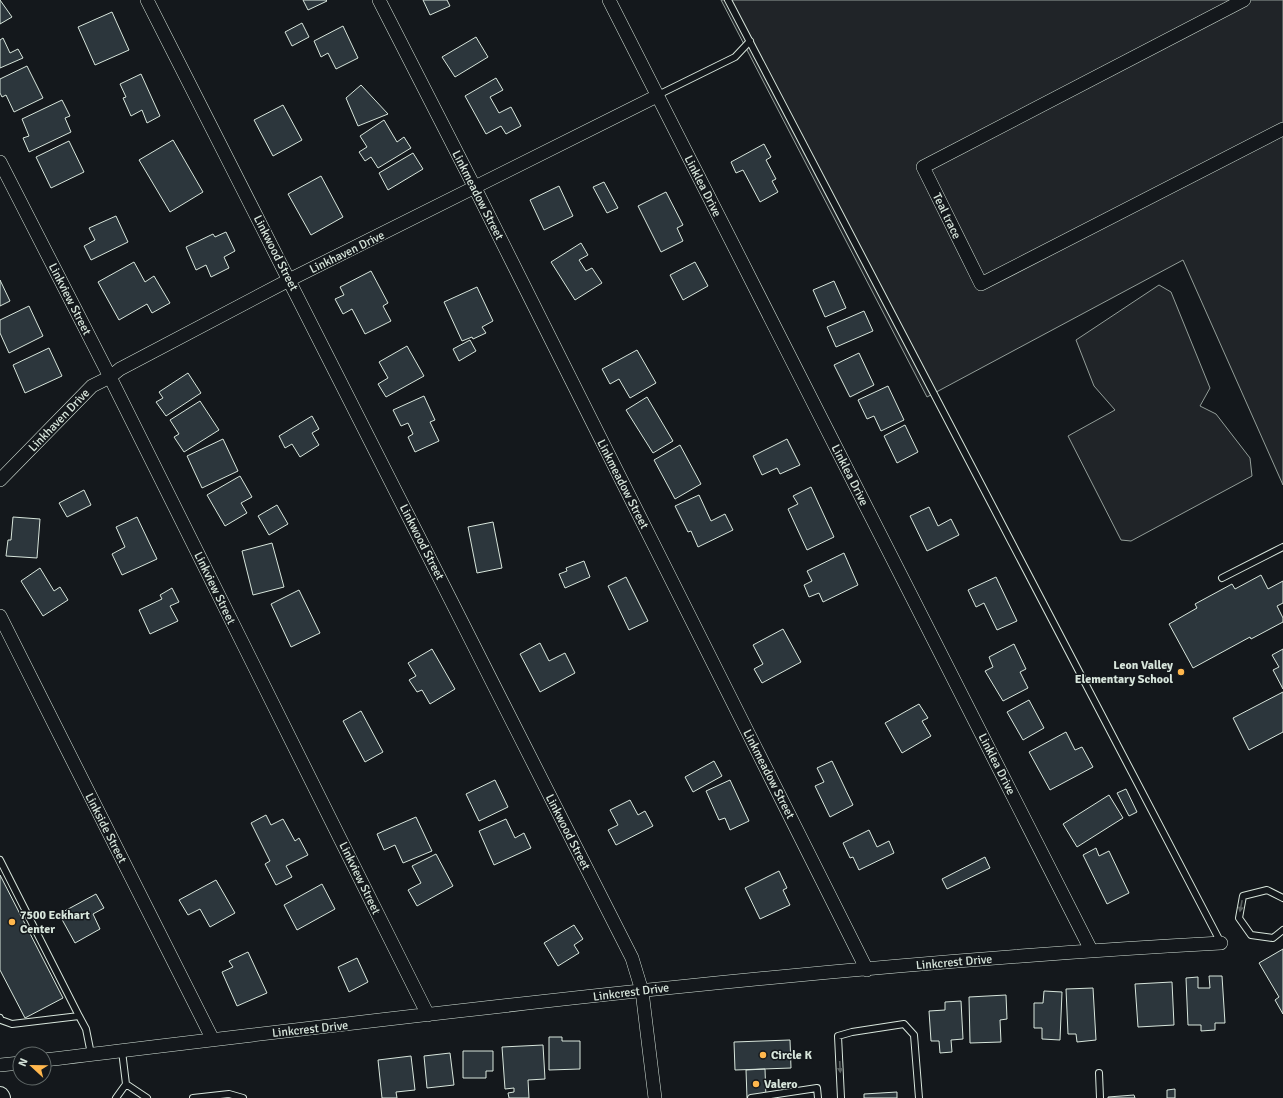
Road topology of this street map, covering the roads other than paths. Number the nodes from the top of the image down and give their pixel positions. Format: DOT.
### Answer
graph roads {
  1 [pos="147,0"];
  2 [pos="379,0"];
  3 [pos="609,0"];
  4 [pos="728,0"];
  5 [pos="1244,0"];
  6 [pos="750,41"];
  7 [pos="657,96"];
  8 [pos="1283,129"];
  9 [pos="0,162"];
  10 [pos="475,188"];
  11 [pos="289,280"];
  12 [pos="110,377"];
  13 [pos="0,480"];
  14 [pos="1283,547"];
  15 [pos="1222,578"];
  16 [pos="0,616"];
  17 [pos="0,860"];
  18 [pos="1283,898"];
  19 [pos="1283,930"];
  20 [pos="1221,943"];
  21 [pos="1091,950"];
  22 [pos="866,970"];
  23 [pos="642,991"];
  24 [pos="428,1015"];
  25 [pos="79,1016"];
  26 [pos="0,1018"];
  27 [pos="213,1040"];
  28 [pos="122,1051"];
  29 [pos="91,1054"];
  30 [pos="52,1059"];
  31 [pos="12,1064"];
  32 [pos="0,1065"];
  33 [pos="1099,1072"];
  34 [pos="126,1084"];
  35 [pos="116,1098"];
  36 [pos="147,1098"];
  37 [pos="193,1098"];
  38 [pos="243,1098"];
  39 [pos="654,1098"];
  40 [pos="751,1098"];
  41 [pos="818,1098"];
  42 [pos="841,1098"];
  43 [pos="919,1098"];
  44 [pos="1100,1098"];
  1 -- 11 [label="street, Linkwood Street"];
  2 -- 10 [label="street, Linkmeadow Street"];
  3 -- 7 [label="street, Linklea Drive"];
  4 -- 6 [label="lane"];
  5 -- 8 [label="street, Teal trace"];
  6 -- 7 [label="lane"];
  6 -- 20 [label="lane"];
  7 -- 10 [label="street, Linkhaven Drive"];
  7 -- 21 [label="street, Linklea Drive"];
  9 -- 12 [label="street, Linkview Street"];
  10 -- 11 [label="street, Linkhaven Drive"];
  10 -- 22 [label="street, Linkmeadow Street"];
  11 -- 12 [label="street, Linkhaven Drive"];
  11 -- 23 [label="street, Linkwood Street"];
  12 -- 13 [label="street, Linkhaven Drive"];
  12 -- 24 [label="street, Linkview Street"];
  14 -- 15 [label="lane"];
  16 -- 27 [label="street, Linkside Street"];
  17 -- 25 [label="lane"];
  18 -- 19 [label="lane, one-way"];
  20 -- 21 [label="street, Linkcrest Drive"];
  21 -- 22 [label="street, Linkcrest Drive"];
  22 -- 23 [label="street, Linkcrest Drive"];
  23 -- 24 [label="street, Linkcrest Drive"];
  23 -- 39 [label="street, Linkwood Street"];
  24 -- 27 [label="street, Linkcrest Drive"];
  25 -- 26 [label="lane"];
  25 -- 29 [label="lane"];
  27 -- 28 [label="street, Linkcrest Drive"];
  28 -- 29 [label="street, Linkcrest Drive"];
  28 -- 34 [label="lane"];
  29 -- 30 [label="street, Linkcrest Drive"];
  31 -- 32 [label="street"];
  33 -- 44 [label="lane"];
  34 -- 35 [label="lane"];
  34 -- 36 [label="lane"];
  37 -- 38 [label="lane"];
  40 -- 41 [label="lane"];
  43 -- 42 [label="lane, one-way"];
}
